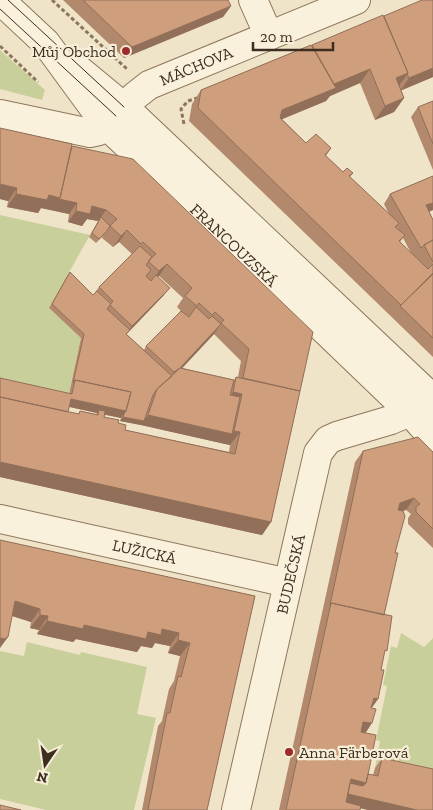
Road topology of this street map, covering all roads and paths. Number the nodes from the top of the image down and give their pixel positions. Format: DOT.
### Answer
graph roads {
  1 [pos="0,0"];
  2 [pos="52,0"];
  3 [pos="252,0"];
  4 [pos="356,0"];
  5 [pos="269,36"];
  6 [pos="46,43"];
  7 [pos="0,46"];
  8 [pos="129,70"];
  9 [pos="42,87"];
  10 [pos="120,111"];
  11 [pos="0,114"];
  12 [pos="433,379"];
  13 [pos="427,407"];
  14 [pos="433,438"];
  15 [pos="0,519"];
  16 [pos="288,583"];
  17 [pos="236,810"];
  1 -- 6 [label="street, FRANCOUZSKÁ"];
  2 -- 8 [label="path"];
  3 -- 5 [label="street"];
  4 -- 5 [label="street, MÁCHOVA"];
  5 -- 10 [label="street, MÁCHOVA"];
  6 -- 10 [label="street, FRANCOUZSKÁ"];
  6 -- 10 [label="street, FRANCOUZSKÁ"];
  7 -- 9 [label="path"];
  10 -- 11 [label="street, MÁCHOVA"];
  10 -- 12 [label="street, FRANCOUZSKÁ"];
  10 -- 13 [label="street, FRANCOUZSKÁ"];
  13 -- 14 [label="street, FRANCOUZSKÁ"];
  13 -- 16 [label="street, BUDEČSKÁ"];
  15 -- 16 [label="street, LUŽICKÁ"];
  16 -- 17 [label="street, BUDEČSKÁ"];
}
